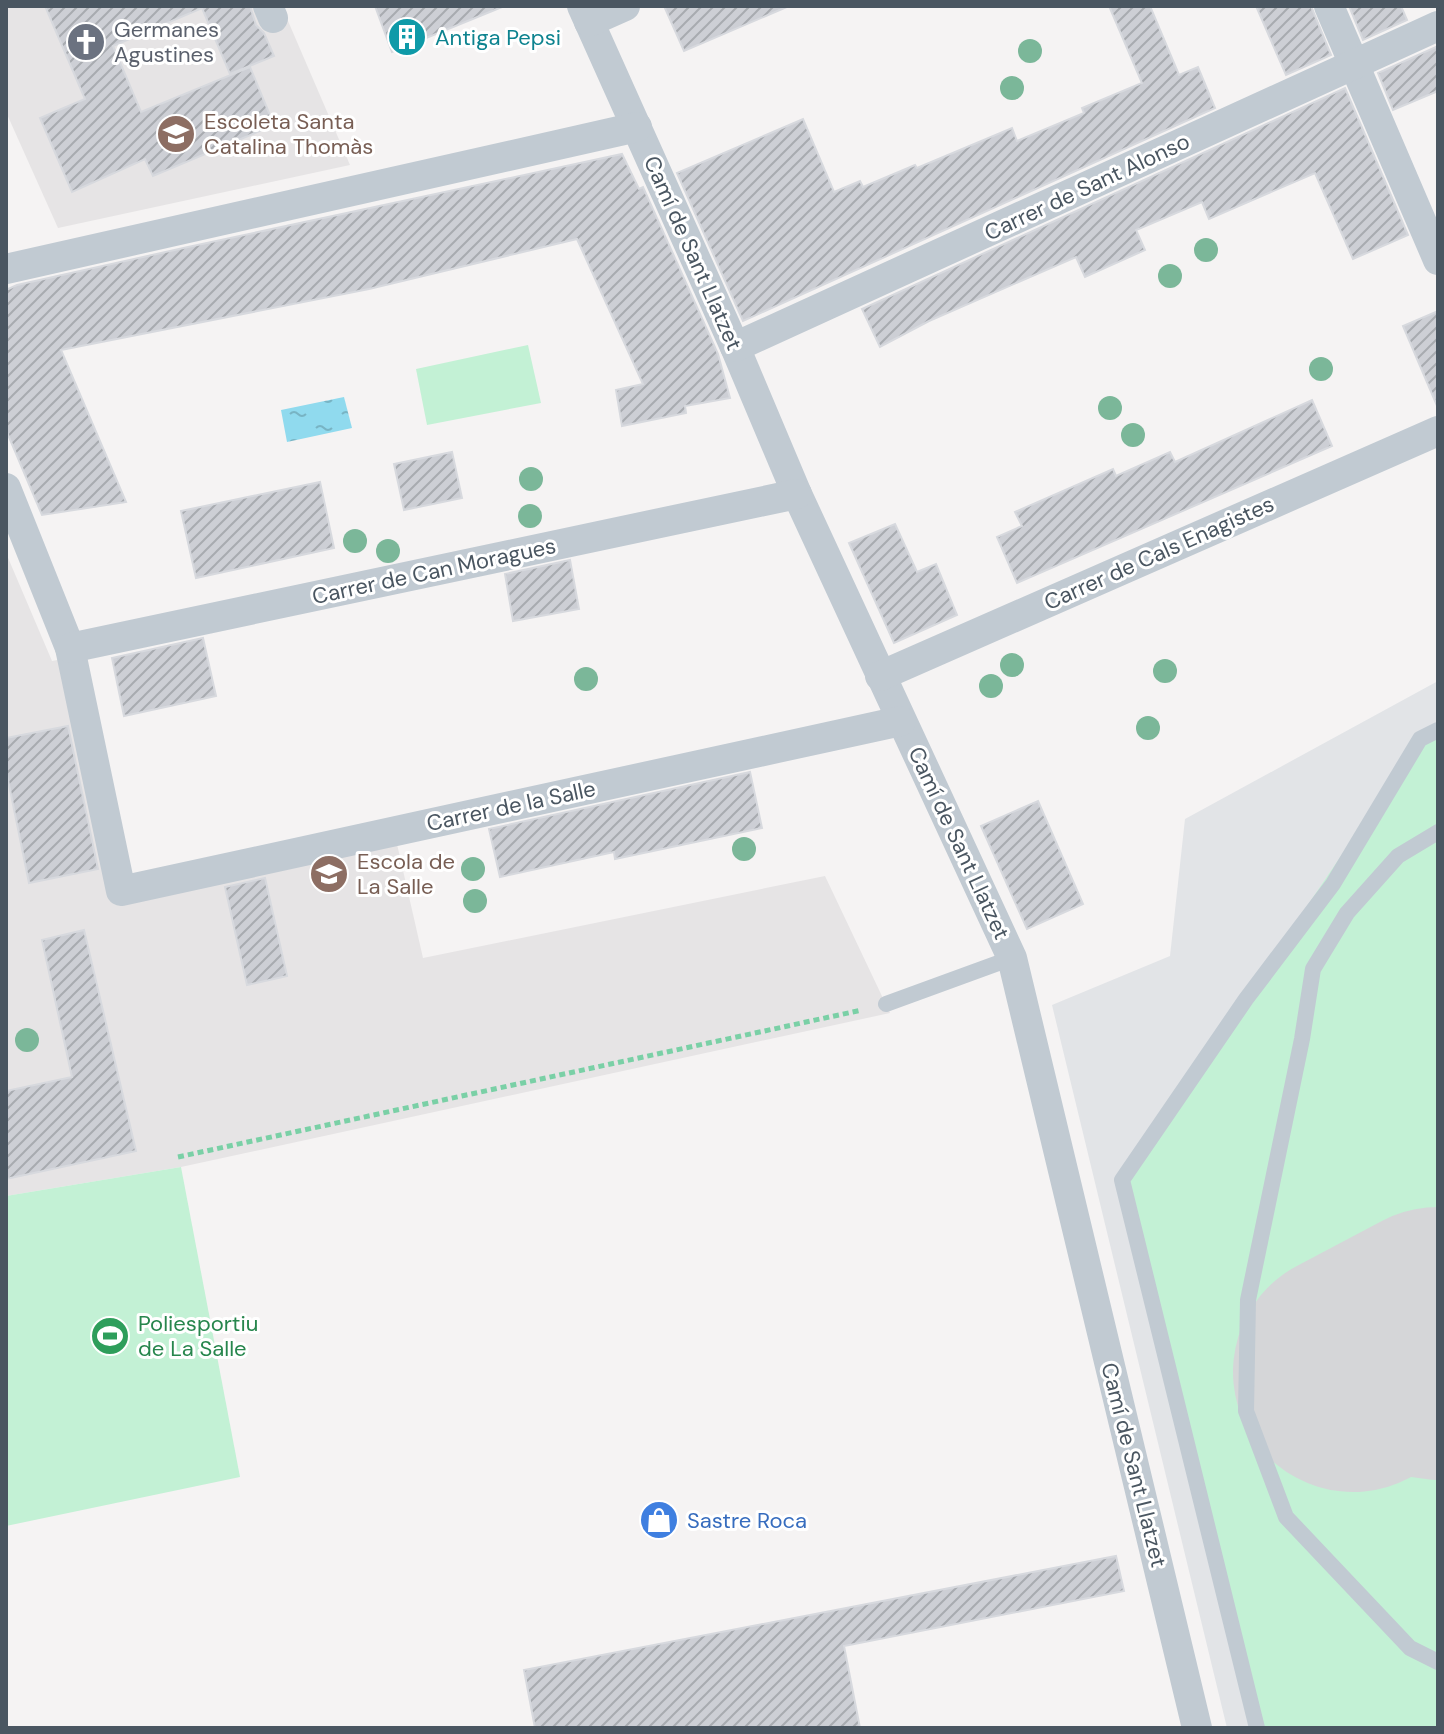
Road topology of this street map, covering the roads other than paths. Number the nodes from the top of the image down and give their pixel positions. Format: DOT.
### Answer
graph roads {
  1 [pos="625,6"];
  2 [pos="1329,6"];
  3 [pos="586,14"];
  4 [pos="1438,26"];
  5 [pos="1355,64"];
  6 [pos="637,127"];
  7 [pos="1438,260"];
  8 [pos="6,269"];
  9 [pos="735,347"];
  10 [pos="1438,431"];
  11 [pos="6,488"];
  12 [pos="797,494"];
  13 [pos="70,648"];
  14 [pos="880,676"];
  15 [pos="901,721"];
  16 [pos="1438,730"];
  17 [pos="1438,832"];
  18 [pos="1012,958"];
  19 [pos="886,1004"];
  20 [pos="1438,1662"];
  21 [pos="1197,1728"];
  22 [pos="1257,1728"];
  1 -- 3 [label="street"];
  2 -- 5 [label="street"];
  3 -- 6 [label="street, Camí de Sant Llatzet"];
  4 -- 5 [label="street, Carrer de Sant Alonso"];
  5 -- 7 [label="street"];
  5 -- 9 [label="street, Carrer de Sant Alonso"];
  6 -- 8 [label="street"];
  6 -- 9 [label="street, Camí de Sant Llatzet"];
  9 -- 12 [label="street, Camí de Sant Llatzet"];
  10 -- 14 [label="street, Carrer de Cals Enagistes"];
  11 -- 13 [label="street"];
  12 -- 13 [label="street, Carrer de Can Moragues"];
  12 -- 14 [label="street, Camí de Sant Llatzet"];
  13 -- 15 [label="street, Carrer de la Salle"];
  14 -- 15 [label="street, Camí de Sant Llatzet"];
  15 -- 18 [label="street, Camí de Sant Llatzet"];
  16 -- 22 [label="lane"];
  17 -- 20 [label="lane"];
  18 -- 19 [label="lane"];
  18 -- 21 [label="street, Camí de Sant Llatzet"];
}
